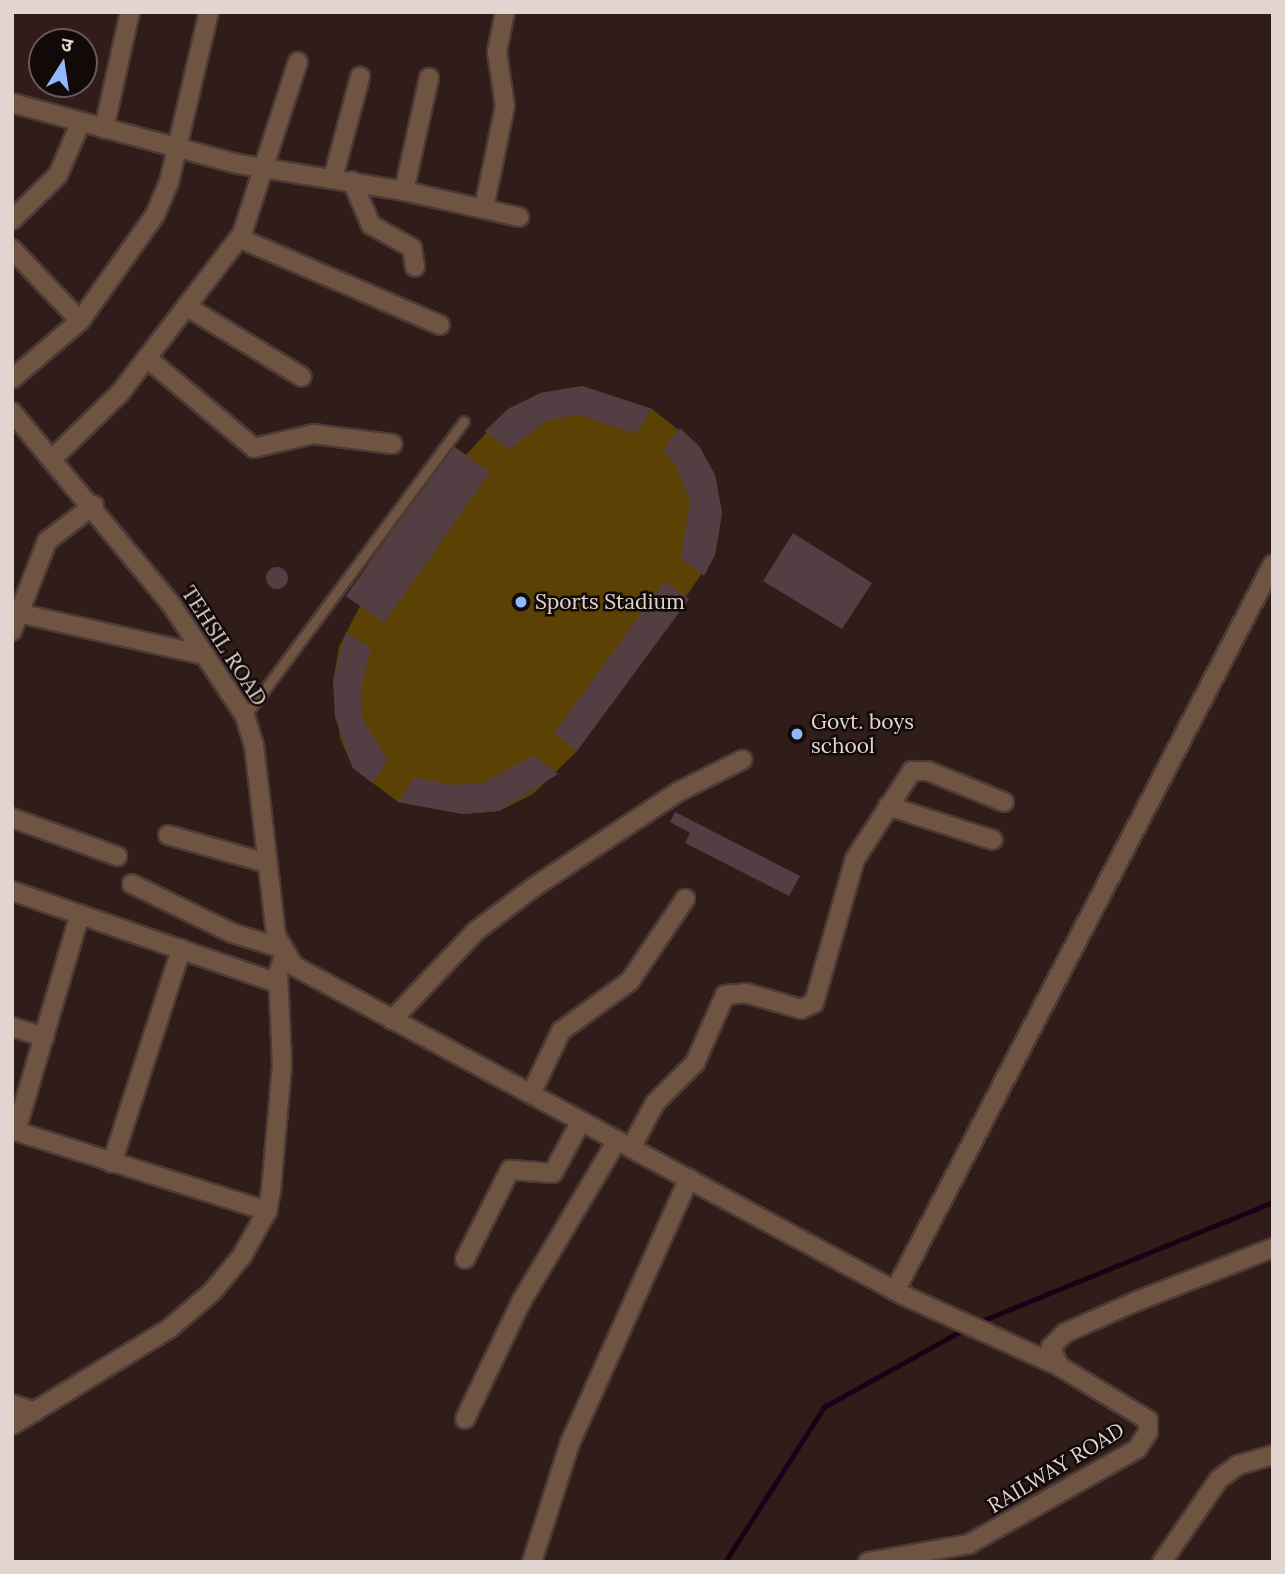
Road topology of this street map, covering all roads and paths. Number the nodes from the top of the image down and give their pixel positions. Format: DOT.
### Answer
graph roads {
  1 [pos="130,12"];
  2 [pos="209,12"];
  3 [pos="505,12"];
  4 [pos="298,62"];
  5 [pos="360,77"];
  6 [pos="429,78"];
  7 [pos="12,103"];
  8 [pos="80,124"];
  9 [pos="104,129"];
  10 [pos="177,147"];
  11 [pos="268,167"];
  12 [pos="333,178"];
  13 [pos="352,181"];
  14 [pos="404,191"];
  15 [pos="484,208"];
  16 [pos="519,217"];
  17 [pos="12,220"];
  18 [pos="239,238"];
  19 [pos="12,249"];
  20 [pos="415,267"];
  21 [pos="189,308"];
  22 [pos="80,321"];
  23 [pos="440,325"];
  24 [pos="148,359"];
  25 [pos="302,377"];
  26 [pos="12,379"];
  27 [pos="12,412"];
  28 [pos="464,421"];
  29 [pos="392,444"];
  30 [pos="54,457"];
  31 [pos="94,505"];
  32 [pos="1273,564"];
  33 [pos="17,609"];
  34 [pos="12,631"];
  35 [pos="205,655"];
  36 [pos="245,716"];
  37 [pos="742,761"];
  38 [pos="1004,802"];
  39 [pos="888,806"];
  40 [pos="12,818"];
  41 [pos="168,835"];
  42 [pos="993,840"];
  43 [pos="117,856"];
  44 [pos="267,863"];
  45 [pos="132,884"];
  46 [pos="12,891"];
  47 [pos="685,899"];
  48 [pos="80,914"];
  49 [pos="181,949"];
  50 [pos="283,952"];
  51 [pos="278,983"];
  52 [pos="392,1020"];
  53 [pos="12,1027"];
  54 [pos="45,1037"];
  55 [pos="531,1094"];
  56 [pos="581,1121"];
  57 [pos="14,1130"];
  58 [pos="624,1144"];
  59 [pos="112,1163"];
  60 [pos="689,1178"];
  61 [pos="267,1211"];
  62 [pos="1273,1248"];
  63 [pos="466,1259"];
  64 [pos="899,1293"];
  65 [pos="1059,1366"];
  66 [pos="12,1404"];
  67 [pos="35,1412"];
  68 [pos="465,1419"];
  69 [pos="12,1425"];
  70 [pos="1273,1455"];
  71 [pos="532,1562"];
  72 [pos="868,1562"];
  73 [pos="1162,1562"];
  1 -- 9 [label="street"];
  2 -- 10 [label="street"];
  3 -- 15 [label="street"];
  4 -- 11 [label="street"];
  5 -- 12 [label="street"];
  6 -- 14 [label="street"];
  7 -- 8 [label="street"];
  8 -- 9 [label="street"];
  8 -- 17 [label="street"];
  9 -- 10 [label="street"];
  10 -- 11 [label="street"];
  10 -- 22 [label="street"];
  11 -- 12 [label="street"];
  11 -- 18 [label="street"];
  12 -- 13 [label="street"];
  13 -- 14 [label="street"];
  13 -- 20 [label="street"];
  14 -- 15 [label="street"];
  15 -- 16 [label="street"];
  18 -- 21 [label="street"];
  18 -- 23 [label="street"];
  19 -- 22 [label="street"];
  21 -- 24 [label="street"];
  21 -- 25 [label="street"];
  22 -- 26 [label="street"];
  24 -- 29 [label="street"];
  24 -- 30 [label="street"];
  27 -- 30 [label="street, TEHSIL ROAD"];
  28 -- 36 [label="lane"];
  30 -- 31 [label="street, TEHSIL ROAD"];
  31 -- 33 [label="street"];
  31 -- 35 [label="street, TEHSIL ROAD"];
  32 -- 64 [label="street"];
  33 -- 34 [label="street"];
  33 -- 35 [label="street"];
  35 -- 36 [label="street, TEHSIL ROAD"];
  36 -- 44 [label="street, TEHSIL ROAD"];
  37 -- 52 [label="street"];
  38 -- 39 [label="street"];
  39 -- 42 [label="street"];
  39 -- 58 [label="street"];
  40 -- 43 [label="street"];
  41 -- 44 [label="street"];
  44 -- 50 [label="street, TEHSIL ROAD"];
  45 -- 50 [label="street"];
  46 -- 48 [label="street"];
  47 -- 55 [label="street"];
  48 -- 49 [label="street"];
  48 -- 54 [label="street"];
  49 -- 51 [label="street"];
  49 -- 59 [label="street"];
  50 -- 51 [label="street"];
  50 -- 52 [label="street"];
  51 -- 61 [label="street"];
  52 -- 55 [label="street"];
  53 -- 54 [label="street"];
  54 -- 57 [label="street"];
  55 -- 56 [label="street"];
  56 -- 58 [label="street"];
  56 -- 63 [label="street"];
  57 -- 59 [label="street"];
  58 -- 60 [label="street"];
  58 -- 68 [label="street"];
  59 -- 61 [label="street"];
  60 -- 64 [label="street"];
  60 -- 71 [label="street"];
  61 -- 67 [label="street"];
  62 -- 65 [label="street"];
  64 -- 65 [label="street"];
  65 -- 72 [label="street, RAILWAY ROAD"];
  66 -- 67 [label="street"];
  67 -- 69 [label="street"];
  70 -- 73 [label="street"];
}
